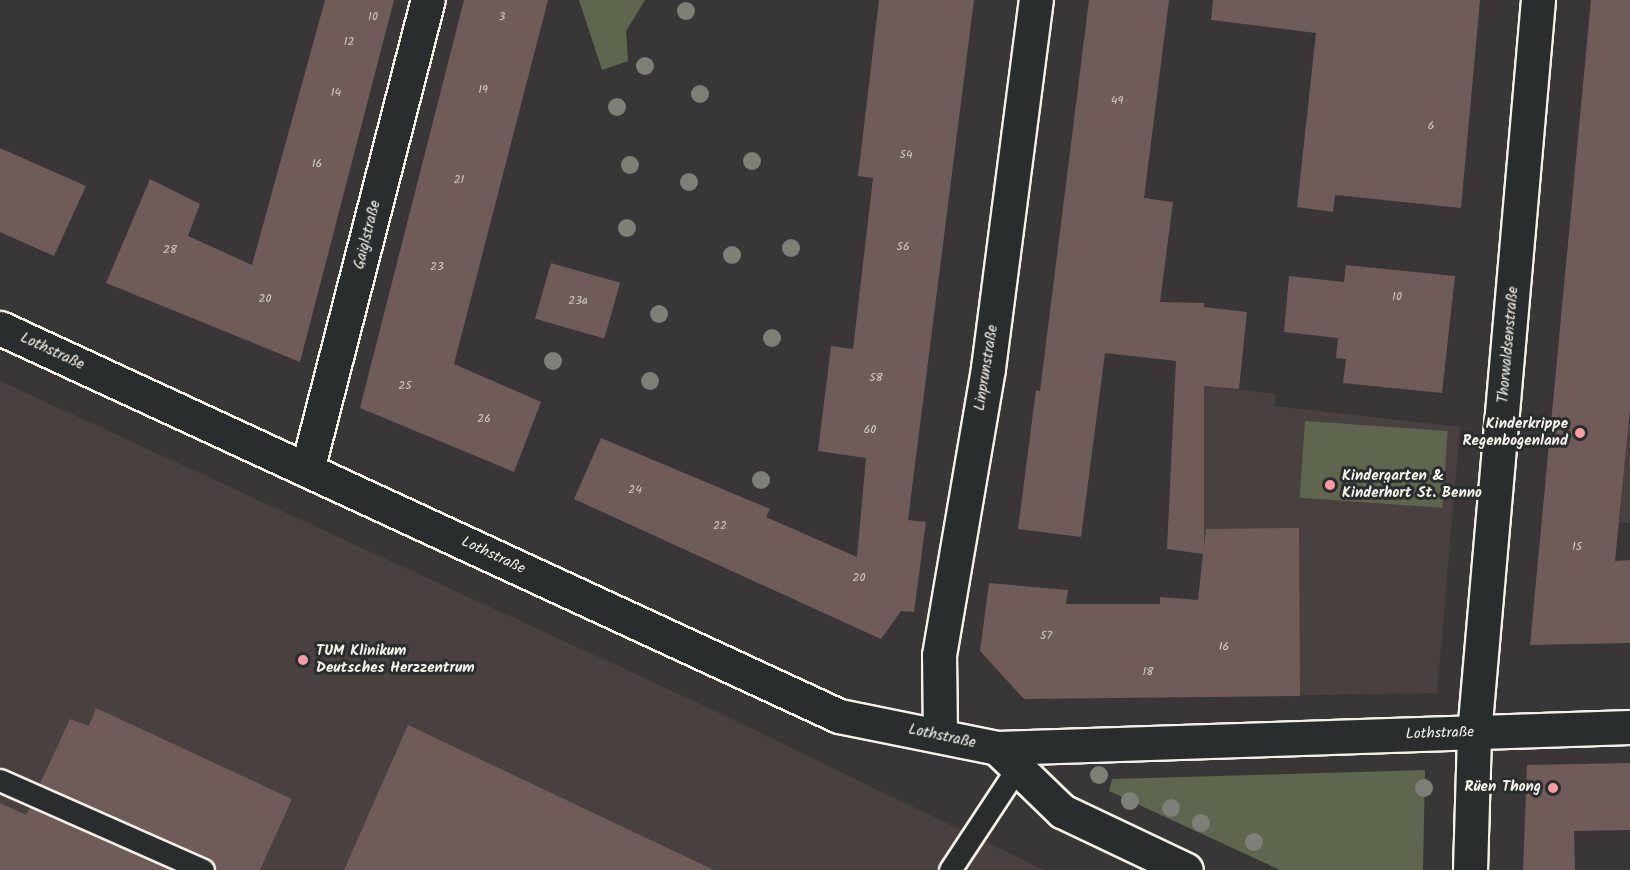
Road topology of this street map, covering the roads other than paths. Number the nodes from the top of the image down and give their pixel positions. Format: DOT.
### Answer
graph roads {
  1 [pos="428,0"];
  2 [pos="1036,0"];
  3 [pos="1538,0"];
  4 [pos="0,328"];
  5 [pos="308,470"];
  6 [pos="1630,727"];
  7 [pos="1474,734"];
  8 [pos="940,735"];
  9 [pos="1006,759"];
  10 [pos="0,780"];
  11 [pos="203,870"];
  12 [pos="950,870"];
  13 [pos="1186,870"];
  14 [pos="1470,870"];
  1 -- 5 [label="street, Gaiglstraße"];
  2 -- 8 [label="street, Linprunstraße"];
  3 -- 7 [label="street, Thorwaldsenstraße"];
  4 -- 5 [label="street, Lothstraße"];
  5 -- 8 [label="street, Lothstraße"];
  6 -- 7 [label="street, Lothstraße"];
  7 -- 9 [label="street, Lothstraße"];
  7 -- 14 [label="street, Thorwaldsenstraße"];
  8 -- 9 [label="street, Lothstraße"];
  9 -- 12 [label="lane"];
  9 -- 13 [label="street, Lothstraße"];
  10 -- 11 [label="lane"];
}
